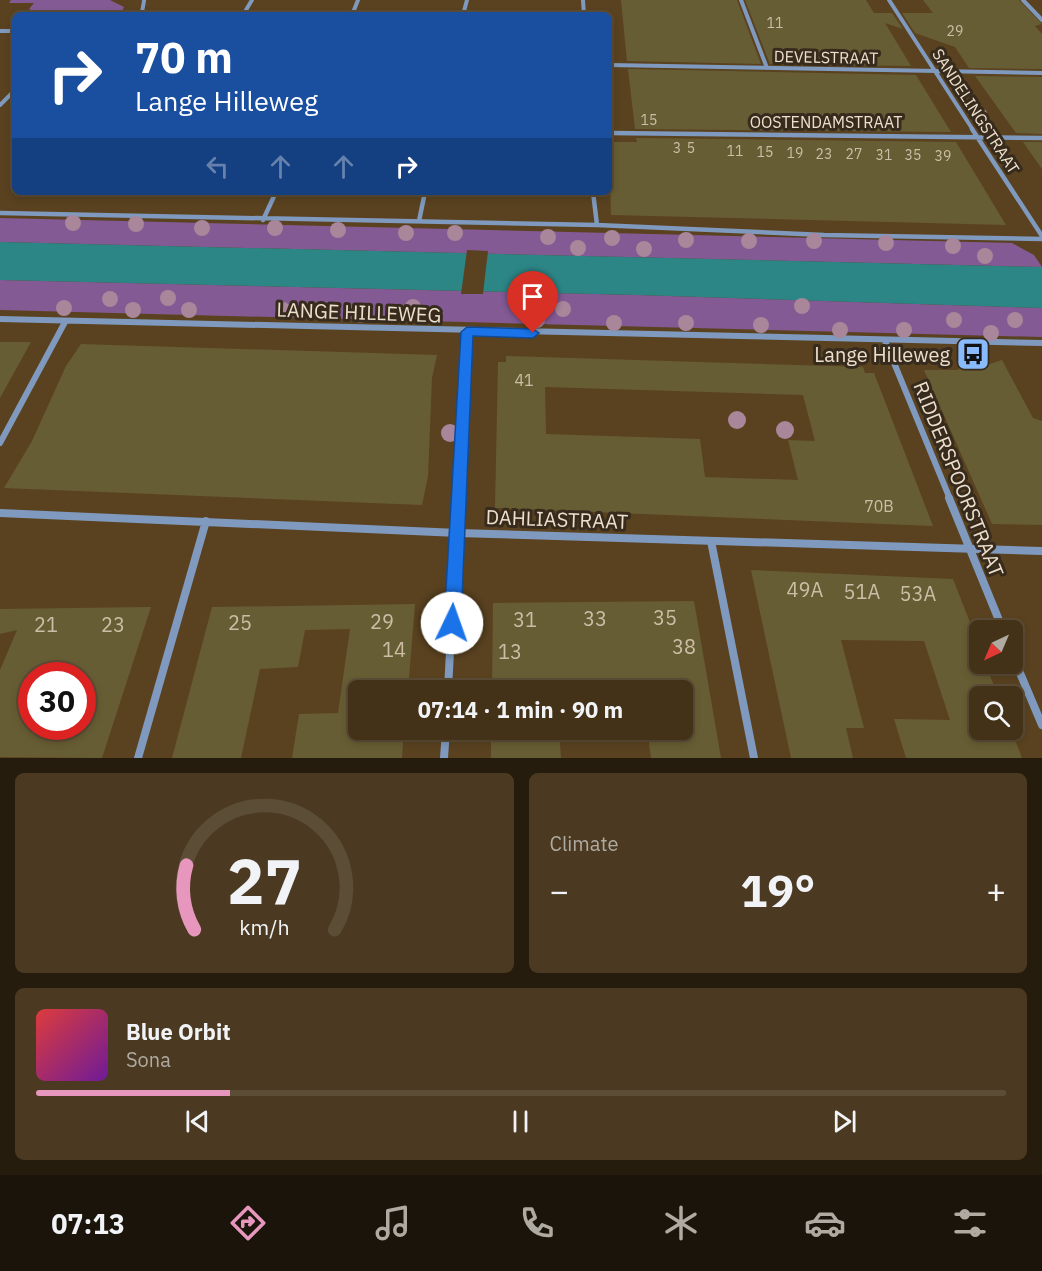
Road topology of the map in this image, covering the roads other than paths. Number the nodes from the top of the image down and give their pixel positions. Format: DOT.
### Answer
graph roads {
  1 [pos="741,0"];
  2 [pos="889,0"];
  3 [pos="1023,0"];
  4 [pos="1042,20"];
  5 [pos="612,65"];
  6 [pos="767,68"];
  7 [pos="935,71"];
  8 [pos="1042,73"];
  9 [pos="612,132"];
  10 [pos="978,135"];
  11 [pos="1042,138"];
  12 [pos="275,195"];
  13 [pos="424,195"];
  14 [pos="593,195"];
  15 [pos="0,213"];
  16 [pos="263,220"];
  17 [pos="418,221"];
  18 [pos="597,225"];
  19 [pos="1042,238"];
  20 [pos="0,319"];
  21 [pos="65,322"];
  22 [pos="467,332"];
  23 [pos="885,341"];
  24 [pos="1042,343"];
  25 [pos="0,443"];
  26 [pos="0,513"];
  27 [pos="206,521"];
  28 [pos="458,533"];
  29 [pos="711,541"];
  30 [pos="969,549"];
  31 [pos="1042,551"];
  32 [pos="999,620"];
  33 [pos="1020,674"];
  34 [pos="449,680"];
  35 [pos="1042,725"];
  36 [pos="445,740"];
  37 [pos="138,758"];
  38 [pos="444,758"];
  39 [pos="754,758"];
  1 -- 6 [label="street"];
  2 -- 7 [label="street, SANDELINGSTRAAT"];
  3 -- 4 [label="street"];
  5 -- 6 [label="street, DEVELSTRAAT"];
  6 -- 7 [label="street, DEVELSTRAAT"];
  7 -- 8 [label="street, DEVELSTRAAT"];
  7 -- 10 [label="street, SANDELINGSTRAAT"];
  9 -- 10 [label="street, OOSTENDAMSTRAAT"];
  10 -- 11 [label="street, OOSTENDAMSTRAAT"];
  10 -- 19 [label="street, SANDELINGSTRAAT"];
  12 -- 16 [label="street"];
  13 -- 17 [label="street"];
  14 -- 18 [label="street"];
  15 -- 16 [label="street"];
  16 -- 17 [label="street"];
  17 -- 18 [label="street"];
  18 -- 19 [label="street"];
  20 -- 21 [label="street, LANGE HILLEWEG"];
  21 -- 22 [label="street, LANGE HILLEWEG"];
  21 -- 25 [label="street"];
  22 -- 23 [label="street, LANGE HILLEWEG"];
  22 -- 28 [label="street"];
  23 -- 24 [label="street, LANGE HILLEWEG"];
  23 -- 30 [label="street, RIDDERSPOORSTRAAT"];
  26 -- 27 [label="street, DAHLIASTRAAT"];
  27 -- 28 [label="street, DAHLIASTRAAT"];
  27 -- 37 [label="street"];
  28 -- 29 [label="street, DAHLIASTRAAT"];
  28 -- 34 [label="street"];
  29 -- 30 [label="street, DAHLIASTRAAT"];
  29 -- 39 [label="street"];
  30 -- 31 [label="street, DAHLIASTRAAT"];
  30 -- 32 [label="street, RIDDERSPOORSTRAAT"];
  33 -- 35 [label="street"];
  36 -- 38 [label="street"];
}
